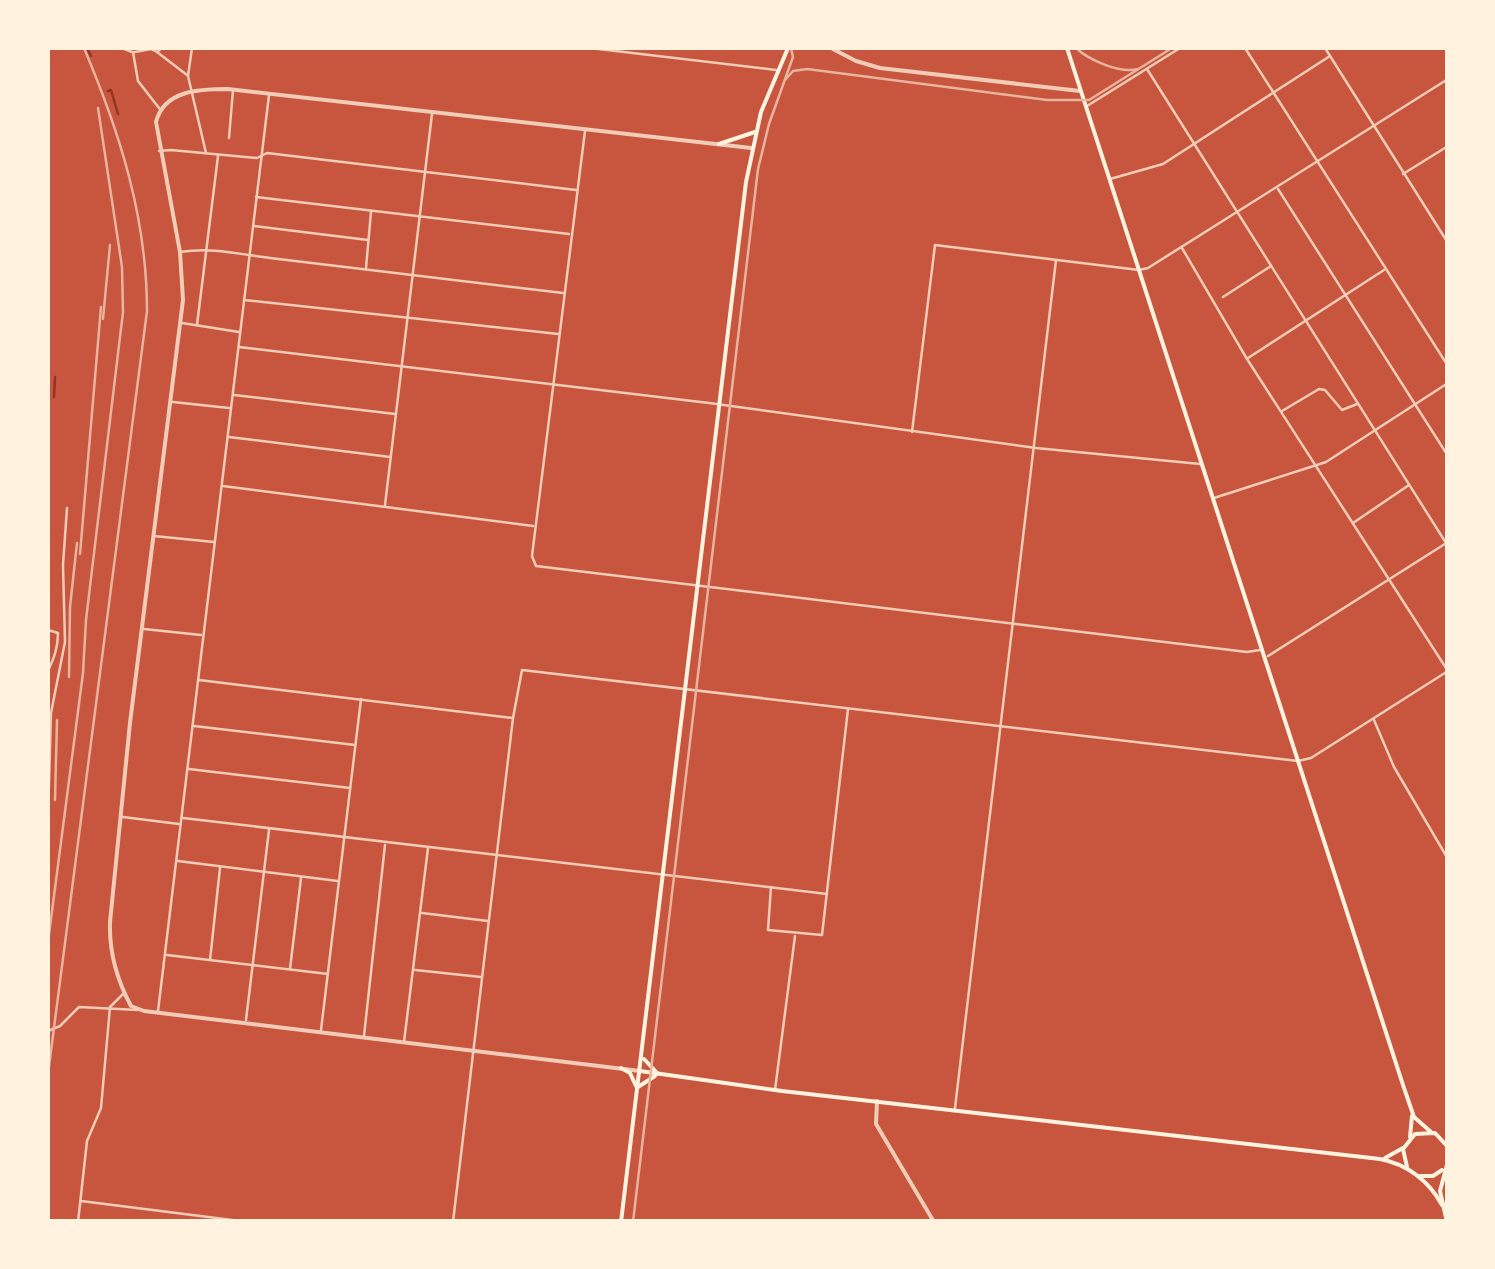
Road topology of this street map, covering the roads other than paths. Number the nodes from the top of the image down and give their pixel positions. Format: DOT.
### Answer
graph roads {
  1 [pos="123,48"];
  2 [pos="162,48"];
  3 [pos="192,48"];
  4 [pos="590,48"];
  5 [pos="788,48"];
  6 [pos="831,48"];
  7 [pos="1066,48"];
  8 [pos="1180,48"];
  9 [pos="1246,48"];
  10 [pos="1325,48"];
  11 [pos="134,52"];
  12 [pos="157,52"];
  13 [pos="1330,56"];
  14 [pos="1147,68"];
  15 [pos="776,70"];
  16 [pos="188,76"];
  17 [pos="1448,78"];
  18 [pos="233,89"];
  19 [pos="193,91"];
  20 [pos="1080,91"];
  21 [pos="1273,92"];
  22 [pos="269,93"];
  23 [pos="1085,106"];
  24 [pos="160,109"];
  25 [pos="432,112"];
  26 [pos="1373,126"];
  27 [pos="585,131"];
  28 [pos="755,132"];
  29 [pos="229,138"];
  30 [pos="1194,143"];
  31 [pos="719,144"];
  32 [pos="1448,146"];
  33 [pos="751,148"];
  34 [pos="159,152"];
  35 [pos="206,153"];
  36 [pos="218,154"];
  37 [pos="261,156"];
  38 [pos="1318,162"];
  39 [pos="425,172"];
  40 [pos="1403,174"];
  41 [pos="1108,180"];
  42 [pos="1277,188"];
  43 [pos="577,191"];
  44 [pos="256,197"];
  45 [pos="372,210"];
  46 [pos="1238,213"];
  47 [pos="419,216"];
  48 [pos="253,226"];
  49 [pos="571,234"];
  50 [pos="368,240"];
  51 [pos="1448,243"];
  52 [pos="1181,246"];
  53 [pos="207,248"];
  54 [pos="180,252"];
  55 [pos="250,254"];
  56 [pos="1056,260"];
  57 [pos="1272,266"];
  58 [pos="366,270"];
  59 [pos="1139,270"];
  60 [pos="1386,270"];
  61 [pos="412,276"];
  62 [pos="564,294"];
  63 [pos="1345,296"];
  64 [pos="1223,297"];
  65 [pos="244,300"];
  66 [pos="407,319"];
  67 [pos="1307,321"];
  68 [pos="180,323"];
  69 [pos="197,326"];
  70 [pos="240,332"];
  71 [pos="560,334"];
  72 [pos="239,347"];
  73 [pos="1248,358"];
  74 [pos="1448,366"];
  75 [pos="402,367"];
  76 [pos="1448,383"];
  77 [pos="554,384"];
  78 [pos="233,395"];
  79 [pos="171,402"];
  80 [pos="1358,403"];
  81 [pos="1415,404"];
  82 [pos="719,405"];
  83 [pos="231,408"];
  84 [pos="1282,412"];
  85 [pos="396,414"];
  86 [pos="1376,430"];
  87 [pos="912,432"];
  88 [pos="228,437"];
  89 [pos="1036,448"];
  90 [pos="1448,456"];
  91 [pos="390,457"];
  92 [pos="1201,464"];
  93 [pos="1317,465"];
  94 [pos="1410,484"];
  95 [pos="222,485"];
  96 [pos="1213,498"];
  97 [pos="385,505"];
  98 [pos="67,508"];
  99 [pos="1353,522"];
  100 [pos="536,526"];
  101 [pos="154,536"];
  102 [pos="215,542"];
  103 [pos="1447,542"];
  104 [pos="1391,581"];
  105 [pos="698,585"];
  106 [pos="1014,624"];
  107 [pos="142,629"];
  108 [pos="48,630"];
  109 [pos="203,635"];
  110 [pos="1262,650"];
  111 [pos="1264,657"];
  112 [pos="1448,671"];
  113 [pos="48,672"];
  114 [pos="198,680"];
  115 [pos="685,688"];
  116 [pos="362,699"];
  117 [pos="848,707"];
  118 [pos="513,718"];
  119 [pos="1373,719"];
  120 [pos="193,726"];
  121 [pos="1002,726"];
  122 [pos="356,745"];
  123 [pos="1298,762"];
  124 [pos="188,769"];
  125 [pos="351,788"];
  126 [pos="120,817"];
  127 [pos="48,818"];
  128 [pos="182,818"];
  129 [pos="181,824"];
  130 [pos="269,828"];
  131 [pos="345,837"];
  132 [pos="386,842"];
  133 [pos="428,847"];
  134 [pos="498,855"];
  135 [pos="1448,859"];
  136 [pos="176,861"];
  137 [pos="220,866"];
  138 [pos="264,872"];
  139 [pos="663,874"];
  140 [pos="302,876"];
  141 [pos="339,881"];
  142 [pos="771,887"];
  143 [pos="827,894"];
  144 [pos="420,912"];
  145 [pos="490,921"];
  146 [pos="795,934"];
  147 [pos="166,955"];
  148 [pos="210,960"];
  149 [pos="252,965"];
  150 [pos="290,970"];
  151 [pos="413,970"];
  152 [pos="328,974"];
  153 [pos="483,978"];
  154 [pos="124,992"];
  155 [pos="110,1007"];
  156 [pos="144,1010"];
  157 [pos="158,1012"];
  158 [pos="246,1024"];
  159 [pos="48,1032"];
  160 [pos="321,1033"];
  161 [pos="364,1037"];
  162 [pos="404,1042"];
  163 [pos="474,1051"];
  164 [pos="642,1055"];
  165 [pos="620,1068"];
  166 [pos="640,1071"];
  167 [pos="660,1075"];
  168 [pos="775,1090"];
  169 [pos="636,1091"];
  170 [pos="877,1101"];
  171 [pos="955,1110"];
  172 [pos="1412,1112"];
  173 [pos="1433,1133"];
  174 [pos="1448,1134"];
  175 [pos="1410,1138"];
  176 [pos="1404,1146"];
  177 [pos="1448,1148"];
  178 [pos="1380,1159"];
  179 [pos="1446,1164"];
  180 [pos="1410,1171"];
  181 [pos="1417,1176"];
  182 [pos="81,1201"];
  183 [pos="1442,1205"];
  184 [pos="78,1222"];
  185 [pos="248,1222"];
  186 [pos="453,1222"];
  187 [pos="621,1222"];
  188 [pos="934,1222"];
  189 [pos="1448,1222"];
  1 -- 11 [label="street"];
  2 -- 12 [label="street"];
  3 -- 16 [label="street"];
  4 -- 15 [label="street"];
  5 -- 15 [label="main road"];
  6 -- 20 [label="street"];
  7 -- 20 [label="main road"];
  8 -- 14 [label="street"];
  9 -- 21 [label="street"];
  10 -- 13 [label="street"];
  11 -- 12 [label="street"];
  11 -- 24 [label="street"];
  12 -- 16 [label="street"];
  13 -- 21 [label="street"];
  13 -- 26 [label="street"];
  14 -- 23 [label="street"];
  14 -- 30 [label="street"];
  15 -- 28 [label="main road"];
  16 -- 19 [label="street"];
  17 -- 26 [label="street"];
  18 -- 19 [label="street"];
  18 -- 22 [label="street"];
  18 -- 29 [label="street"];
  19 -- 24 [label="street"];
  19 -- 35 [label="street"];
  20 -- 23 [label="main road"];
  21 -- 30 [label="street"];
  21 -- 38 [label="street"];
  22 -- 25 [label="street"];
  22 -- 37 [label="street"];
  23 -- 41 [label="main road"];
  24 -- 34 [label="street"];
  25 -- 27 [label="street"];
  25 -- 39 [label="street"];
  26 -- 38 [label="street"];
  26 -- 40 [label="street"];
  27 -- 31 [label="street"];
  27 -- 43 [label="street"];
  28 -- 31 [label="main road"];
  28 -- 33 [label="main road"];
  30 -- 41 [label="street"];
  30 -- 46 [label="street"];
  31 -- 33 [label="street"];
  32 -- 40 [label="street"];
  33 -- 82 [label="main road"];
  34 -- 35 [label="street"];
  34 -- 54 [label="street"];
  35 -- 36 [label="street"];
  36 -- 37 [label="street"];
  36 -- 53 [label="street"];
  37 -- 39 [label="street"];
  37 -- 44 [label="street"];
  38 -- 42 [label="street"];
  38 -- 60 [label="street"];
  39 -- 43 [label="street"];
  39 -- 47 [label="street"];
  40 -- 51 [label="street"];
  41 -- 59 [label="main road"];
  42 -- 46 [label="street"];
  42 -- 63 [label="street"];
  43 -- 49 [label="street"];
  44 -- 45 [label="street"];
  44 -- 48 [label="street"];
  45 -- 47 [label="street"];
  45 -- 50 [label="street"];
  46 -- 52 [label="street"];
  46 -- 57 [label="street"];
  47 -- 49 [label="street"];
  47 -- 61 [label="street"];
  48 -- 50 [label="street"];
  48 -- 55 [label="street"];
  49 -- 62 [label="street"];
  50 -- 58 [label="street"];
  52 -- 59 [label="street"];
  52 -- 73 [label="street"];
  53 -- 54 [label="street"];
  53 -- 55 [label="street"];
  53 -- 69 [label="street"];
  54 -- 68 [label="street"];
  55 -- 58 [label="street"];
  55 -- 65 [label="street"];
  56 -- 59 [label="street"];
  56 -- 87 [label="street"];
  56 -- 89 [label="street"];
  57 -- 64 [label="street"];
  57 -- 67 [label="street"];
  58 -- 61 [label="street"];
  59 -- 92 [label="main road"];
  60 -- 63 [label="street"];
  60 -- 74 [label="street"];
  61 -- 62 [label="street"];
  61 -- 66 [label="street"];
  62 -- 71 [label="street"];
  63 -- 67 [label="street"];
  63 -- 81 [label="street"];
  65 -- 66 [label="street"];
  65 -- 70 [label="street"];
  66 -- 71 [label="street"];
  66 -- 75 [label="street"];
  67 -- 73 [label="street"];
  67 -- 80 [label="street"];
  68 -- 69 [label="street"];
  68 -- 79 [label="street"];
  69 -- 70 [label="street"];
  70 -- 72 [label="street"];
  71 -- 77 [label="street"];
  72 -- 75 [label="street"];
  72 -- 78 [label="street"];
  73 -- 84 [label="street"];
  75 -- 77 [label="street"];
  75 -- 85 [label="street"];
  76 -- 81 [label="street"];
  77 -- 82 [label="street"];
  77 -- 100 [label="street"];
  78 -- 83 [label="street"];
  78 -- 85 [label="street"];
  79 -- 83 [label="street"];
  79 -- 101 [label="street"];
  80 -- 84 [label="street"];
  80 -- 86 [label="street"];
  81 -- 86 [label="street"];
  81 -- 90 [label="street"];
  82 -- 87 [label="street"];
  82 -- 105 [label="main road"];
  83 -- 88 [label="street"];
  84 -- 93 [label="street"];
  85 -- 91 [label="street"];
  86 -- 93 [label="street"];
  86 -- 94 [label="street"];
  87 -- 89 [label="street"];
  88 -- 91 [label="street"];
  88 -- 95 [label="street"];
  89 -- 92 [label="street"];
  89 -- 106 [label="street"];
  91 -- 97 [label="street"];
  92 -- 96 [label="main road"];
  93 -- 96 [label="street"];
  93 -- 99 [label="street"];
  94 -- 99 [label="street"];
  94 -- 103 [label="street"];
  95 -- 97 [label="street"];
  95 -- 102 [label="street"];
  96 -- 110 [label="main road"];
  97 -- 100 [label="street"];
  98 -- 127 [label="street"];
  99 -- 104 [label="street"];
  100 -- 105 [label="street"];
  101 -- 102 [label="street"];
  101 -- 107 [label="street"];
  102 -- 109 [label="street"];
  103 -- 104 [label="street"];
  104 -- 111 [label="street"];
  104 -- 112 [label="street"];
  105 -- 106 [label="street"];
  105 -- 115 [label="main road"];
  106 -- 110 [label="street"];
  106 -- 121 [label="street"];
  107 -- 109 [label="street"];
  107 -- 126 [label="street"];
  108 -- 113 [label="street"];
  109 -- 114 [label="street"];
  110 -- 111 [label="main road"];
  111 -- 123 [label="main road"];
  112 -- 119 [label="street"];
  114 -- 116 [label="street"];
  114 -- 120 [label="street"];
  115 -- 117 [label="street"];
  115 -- 118 [label="street"];
  115 -- 139 [label="main road"];
  116 -- 118 [label="street"];
  116 -- 122 [label="street"];
  117 -- 121 [label="street"];
  117 -- 143 [label="street"];
  118 -- 134 [label="street"];
  119 -- 123 [label="street"];
  119 -- 135 [label="street"];
  120 -- 122 [label="street"];
  120 -- 124 [label="street"];
  121 -- 123 [label="street"];
  121 -- 171 [label="street"];
  122 -- 125 [label="street"];
  123 -- 172 [label="main road"];
  124 -- 125 [label="street"];
  124 -- 128 [label="street"];
  125 -- 131 [label="street"];
  126 -- 129 [label="street"];
  126 -- 154 [label="street"];
  128 -- 129 [label="street"];
  128 -- 130 [label="street"];
  129 -- 136 [label="street"];
  130 -- 131 [label="street"];
  130 -- 138 [label="street"];
  131 -- 132 [label="street"];
  131 -- 141 [label="street"];
  132 -- 133 [label="street"];
  132 -- 161 [label="street"];
  133 -- 134 [label="street"];
  133 -- 144 [label="street"];
  134 -- 139 [label="street"];
  134 -- 145 [label="street"];
  136 -- 137 [label="street"];
  136 -- 147 [label="street"];
  137 -- 138 [label="street"];
  137 -- 148 [label="street"];
  138 -- 140 [label="street"];
  138 -- 149 [label="street"];
  139 -- 142 [label="street"];
  139 -- 164 [label="main road"];
  140 -- 141 [label="street"];
  140 -- 150 [label="street"];
  141 -- 152 [label="street"];
  142 -- 143 [label="street"];
  142 -- 146 [label="street"];
  143 -- 146 [label="street"];
  144 -- 145 [label="street"];
  144 -- 151 [label="street"];
  145 -- 153 [label="street"];
  146 -- 168 [label="street"];
  147 -- 148 [label="street"];
  147 -- 157 [label="street"];
  148 -- 149 [label="street"];
  149 -- 150 [label="street"];
  149 -- 158 [label="street"];
  150 -- 152 [label="street"];
  151 -- 153 [label="street"];
  151 -- 162 [label="street"];
  152 -- 160 [label="street"];
  153 -- 163 [label="street"];
  154 -- 155 [label="street"];
  154 -- 156 [label="street"];
  155 -- 156 [label="street"];
  155 -- 159 [label="street"];
  155 -- 182 [label="street"];
  156 -- 157 [label="street"];
  157 -- 158 [label="street"];
  158 -- 160 [label="street"];
  160 -- 161 [label="street"];
  161 -- 162 [label="street"];
  162 -- 163 [label="street"];
  163 -- 165 [label="street"];
  163 -- 186 [label="street"];
  164 -- 166 [label="main road"];
  164 -- 167 [label="main road"];
  165 -- 166 [label="street"];
  165 -- 169 [label="main road"];
  166 -- 167 [label="main road"];
  166 -- 169 [label="main road"];
  167 -- 168 [label="main road"];
  167 -- 169 [label="main road"];
  168 -- 170 [label="main road"];
  169 -- 187 [label="main road"];
  170 -- 171 [label="main road"];
  170 -- 188 [label="street"];
  171 -- 178 [label="main road"];
  172 -- 173 [label="main road"];
  172 -- 175 [label="main road"];
  173 -- 174 [label="main road"];
  173 -- 175 [label="main road"];
  173 -- 177 [label="main road"];
  175 -- 176 [label="main road"];
  176 -- 178 [label="main road"];
  176 -- 180 [label="main road"];
  178 -- 180 [label="main road"];
  179 -- 181 [label="main road"];
  179 -- 183 [label="main road"];
  180 -- 181 [label="main road"];
  181 -- 183 [label="main road"];
  182 -- 184 [label="street"];
  182 -- 185 [label="street"];
  183 -- 189 [label="main road"];
}
